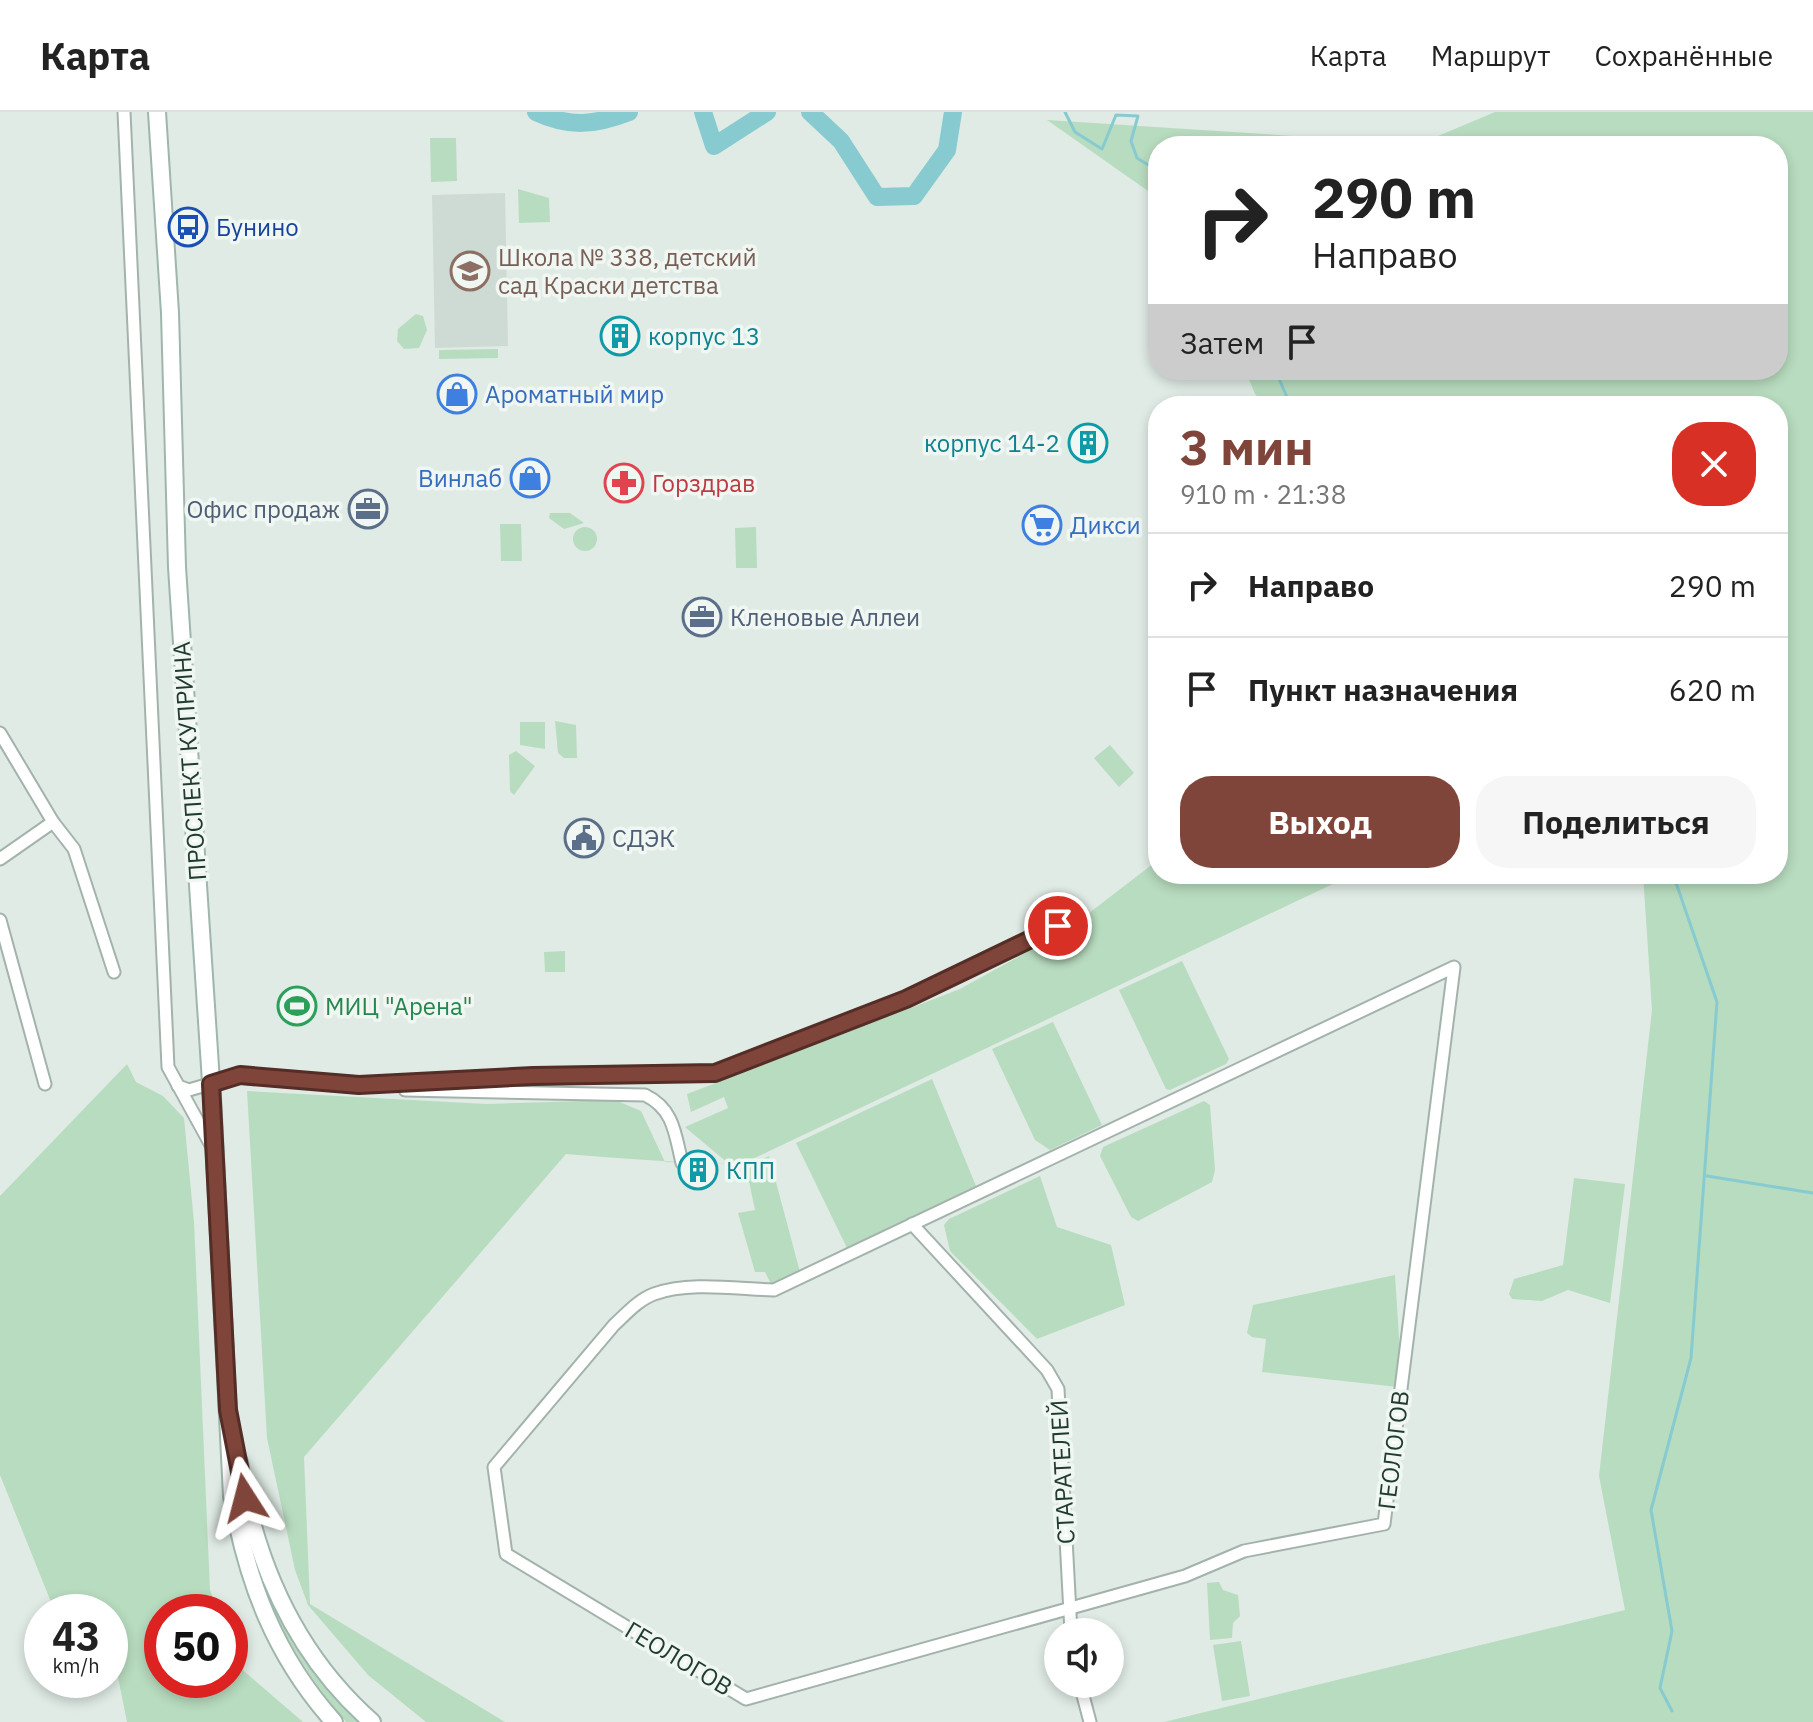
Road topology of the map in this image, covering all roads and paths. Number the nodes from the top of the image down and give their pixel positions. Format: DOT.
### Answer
graph roads {
  1 [pos="124,112"];
  2 [pos="157,112"];
  3 [pos="0,733"];
  4 [pos="53,822"];
  5 [pos="0,859"];
  6 [pos="1070,911"];
  7 [pos="0,920"];
  8 [pos="114,972"];
  9 [pos="405,1082"];
  10 [pos="45,1084"];
  11 [pos="211,1084"];
  12 [pos="178,1086"];
  13 [pos="214,1150"];
  14 [pos="682,1163"];
  15 [pos="912,1224"];
  16 [pos="228,1410"];
  17 [pos="1068,1607"];
  18 [pos="1069,1618"];
  19 [pos="1084,1698"];
  20 [pos="334,1722"];
  21 [pos="372,1722"];
  22 [pos="1090,1722"];
  1 -- 12 [label="street"];
  2 -- 11 [label="main road, ПРОСПЕКТ КУПРИНА"];
  3 -- 4 [label="street"];
  4 -- 5 [label="street"];
  4 -- 8 [label="street"];
  6 -- 9 [label="street"];
  7 -- 10 [label="street"];
  9 -- 11 [label="street"];
  9 -- 14 [label="street"];
  11 -- 12 [label="street"];
  11 -- 13 [label="main road, ПРОСПЕКТ КУПРИНА"];
  12 -- 13 [label="street"];
  13 -- 16 [label="main road, ПРОСПЕКТ КУПРИНА"];
  15 -- 17 [label="street, СТАРАТЕЛЕЙ"];
  15 -- 17 [label="street, ГЕОЛОГОВ"];
  15 -- 17 [label="street, ГЕОЛОГОВ"];
  16 -- 20 [label="main road, ПРОСПЕКТ КУПРИНА"];
  16 -- 21 [label="main road, ПРОСПЕКТ КУПРИНА"];
  17 -- 18 [label="street, СТАРАТЕЛЕЙ"];
  19 -- 22 [label="street"];
}
